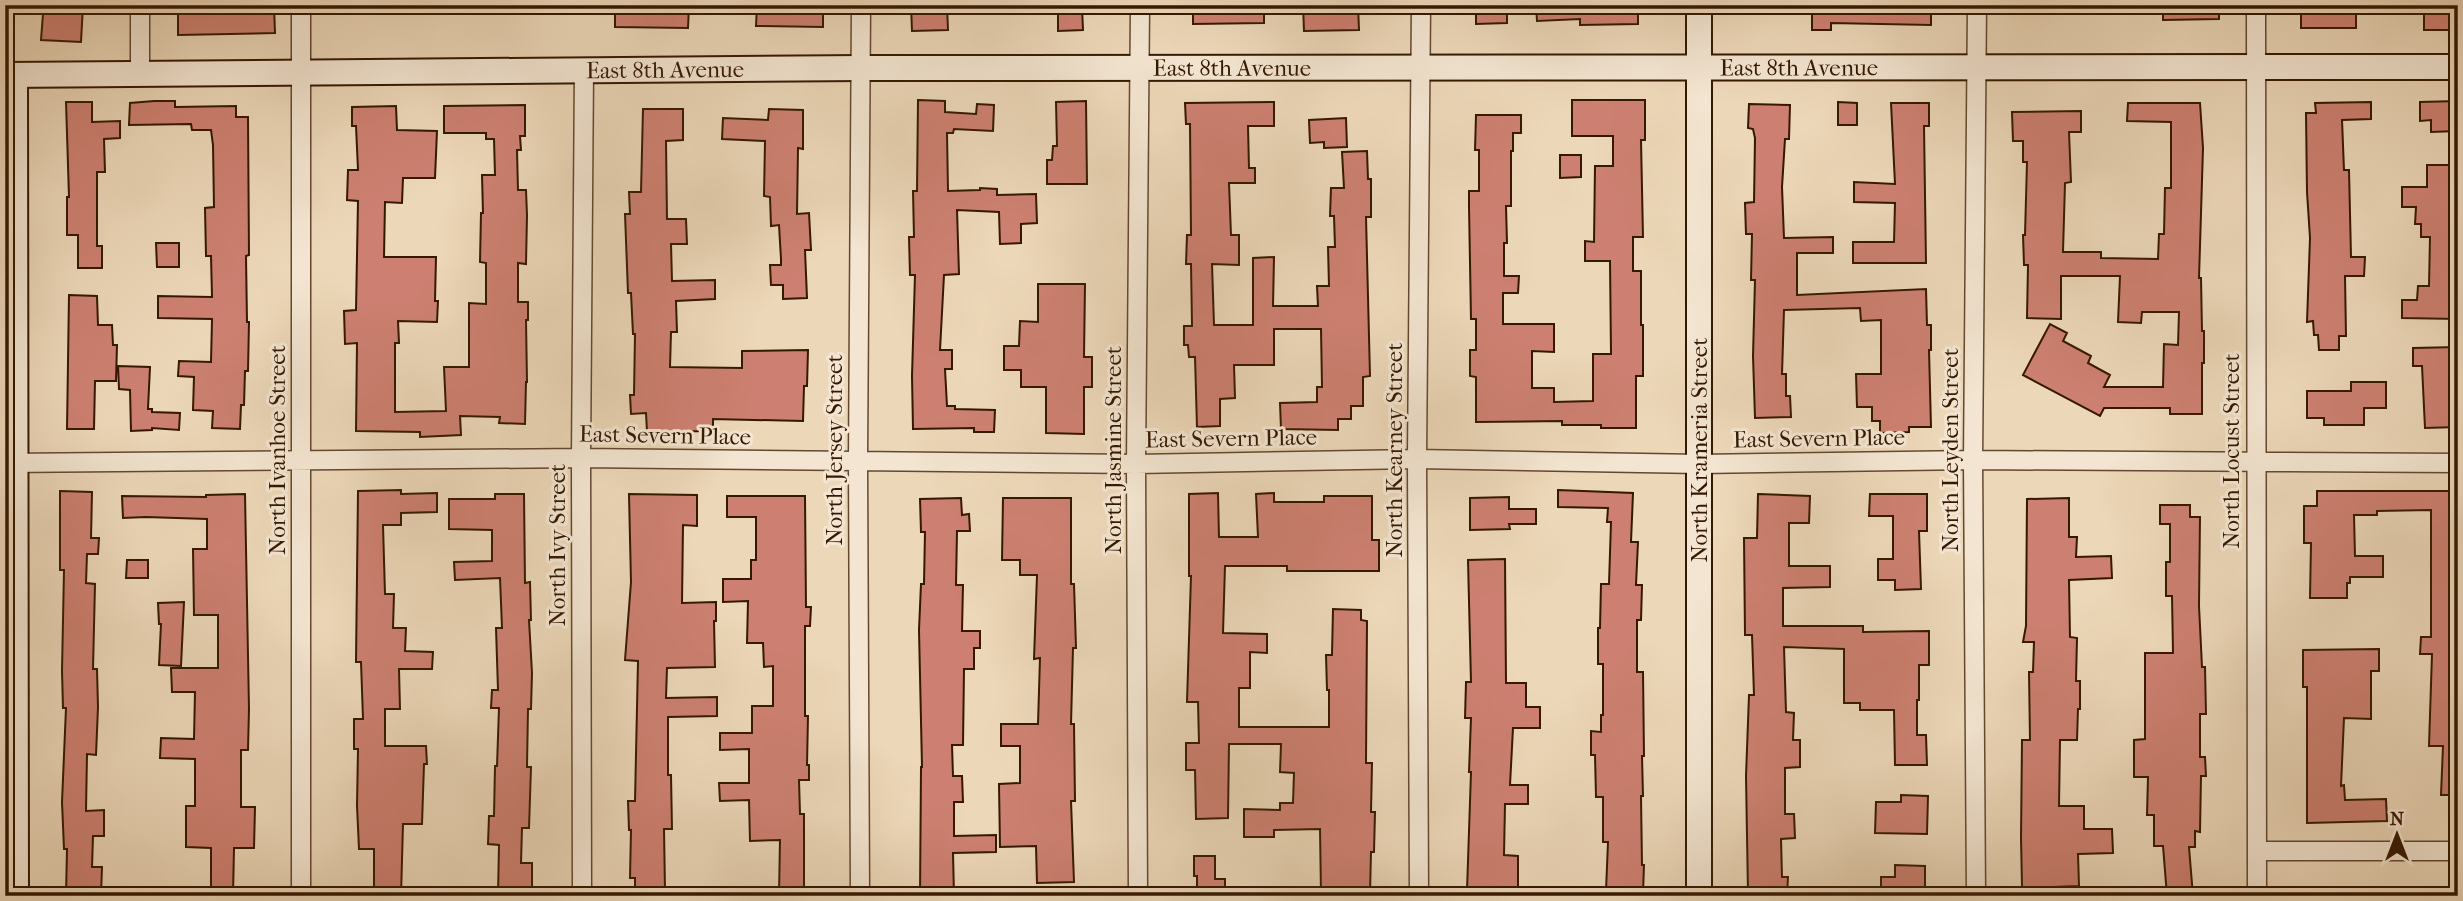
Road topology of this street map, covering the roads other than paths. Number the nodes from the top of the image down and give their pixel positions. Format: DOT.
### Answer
graph roads {
  1 [pos="140,5"];
  2 [pos="302,5"];
  3 [pos="862,5"];
  4 [pos="1140,5"];
  5 [pos="1421,5"];
  6 [pos="1699,5"];
  7 [pos="1977,5"];
  8 [pos="2256,5"];
  9 [pos="1141,67"];
  10 [pos="2458,67"];
  11 [pos="862,68"];
  12 [pos="1421,68"];
  13 [pos="1699,68"];
  14 [pos="1978,68"];
  15 [pos="2256,68"];
  16 [pos="583,69"];
  17 [pos="302,72"];
  18 [pos="140,74"];
  19 [pos="10,75"];
  20 [pos="581,458"];
  21 [pos="1417,459"];
  22 [pos="1973,460"];
  23 [pos="302,461"];
  24 [pos="858,462"];
  25 [pos="2255,462"];
  26 [pos="10,463"];
  27 [pos="2458,463"];
  28 [pos="1136,464"];
  29 [pos="1700,464"];
  30 [pos="2257,851"];
  31 [pos="2458,851"];
  32 [pos="16,896"];
  33 [pos="301,896"];
  34 [pos="582,896"];
  35 [pos="860,896"];
  36 [pos="1139,896"];
  37 [pos="1419,896"];
  38 [pos="1699,896"];
  39 [pos="1976,896"];
  40 [pos="2257,896"];
  1 -- 18 [label="street"];
  2 -- 17 [label="street, North Ivanhoe Street"];
  3 -- 11 [label="street, North Jersey Street"];
  4 -- 9 [label="street, North Jasmine Street"];
  5 -- 12 [label="street, North Kearney Street"];
  6 -- 13 [label="street, North Krameria Street"];
  7 -- 14 [label="street, North Leyden Street"];
  8 -- 15 [label="street, North Locust Street"];
  9 -- 11 [label="street, East 8th Avenue"];
  9 -- 12 [label="street, East 8th Avenue"];
  9 -- 28 [label="street, North Jasmine Street"];
  10 -- 15 [label="street, East 8th Avenue"];
  11 -- 16 [label="street, East 8th Avenue"];
  11 -- 24 [label="street, North Jersey Street"];
  12 -- 13 [label="street, East 8th Avenue"];
  12 -- 21 [label="street, North Kearney Street"];
  13 -- 14 [label="street, East 8th Avenue"];
  13 -- 29 [label="street, North Krameria Street"];
  14 -- 15 [label="street, East 8th Avenue"];
  14 -- 22 [label="street, North Leyden Street"];
  15 -- 25 [label="street, North Locust Street"];
  16 -- 17 [label="street, East 8th Avenue"];
  16 -- 20 [label="street, North Ivy Street"];
  17 -- 18 [label="street, East 8th Avenue"];
  17 -- 23 [label="street, North Ivanhoe Street"];
  18 -- 19 [label="street, East 8th Avenue"];
  19 -- 26 [label="street"];
  20 -- 23 [label="street, East Severn Place"];
  20 -- 24 [label="street, East Severn Place"];
  20 -- 34 [label="street, North Ivy Street"];
  21 -- 28 [label="street, East Severn Place"];
  21 -- 29 [label="street, East Severn Place"];
  21 -- 37 [label="street, North Kearney Street"];
  22 -- 25 [label="street, East Severn Place"];
  22 -- 29 [label="street, East Severn Place"];
  22 -- 39 [label="street, North Leyden Street"];
  23 -- 26 [label="street, East Severn Place"];
  23 -- 33 [label="street, North Ivanhoe Street"];
  24 -- 28 [label="street, East Severn Place"];
  24 -- 35 [label="street, North Jersey Street"];
  25 -- 27 [label="street, East Severn Place"];
  25 -- 30 [label="street, North Locust Street"];
  26 -- 32 [label="street"];
  28 -- 36 [label="street, North Jasmine Street"];
  29 -- 38 [label="street, North Krameria Street"];
  30 -- 31 [label="street"];
  30 -- 40 [label="street, North Locust Street"];
}
